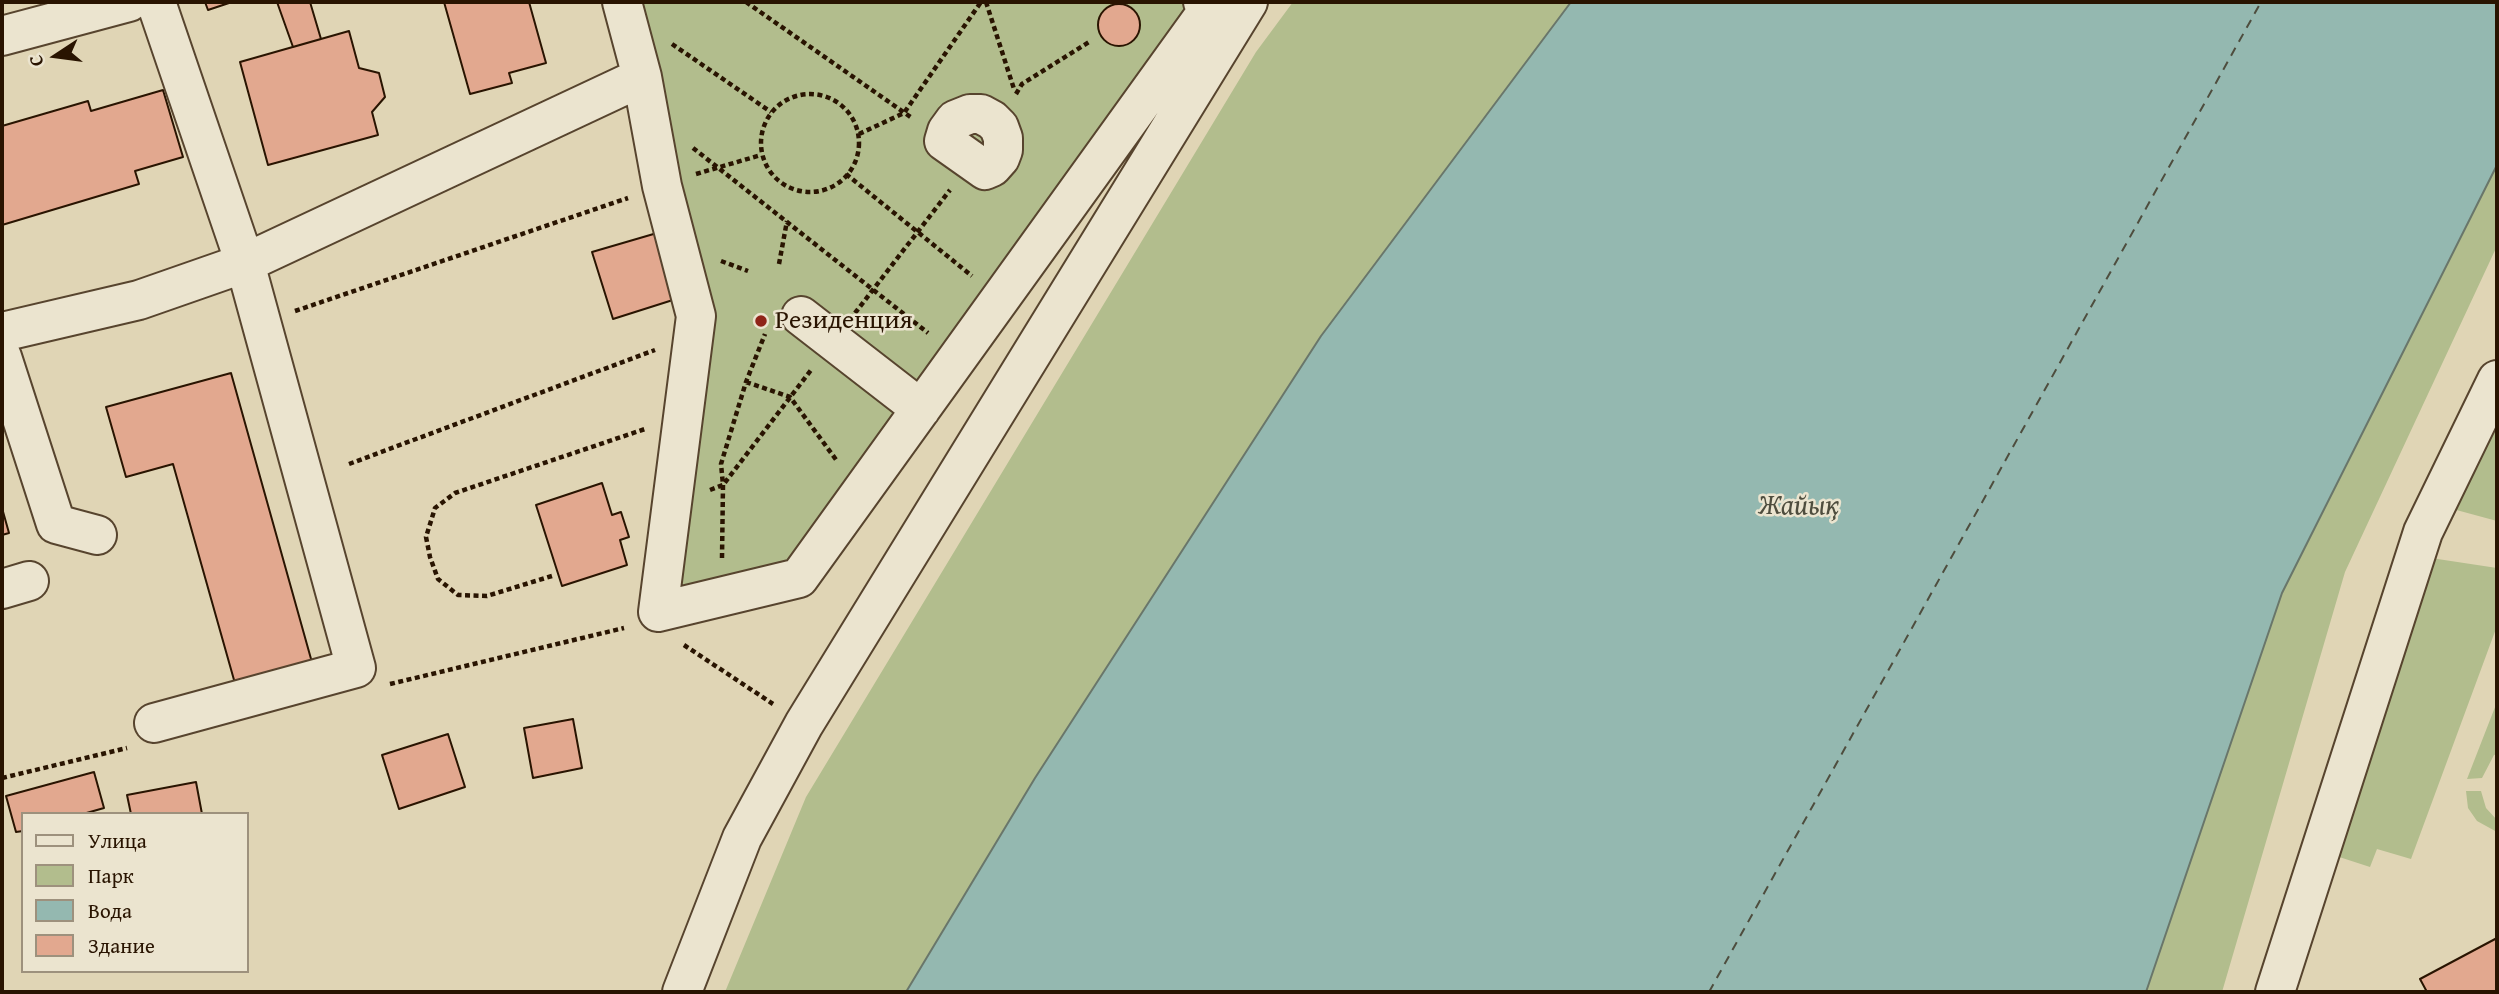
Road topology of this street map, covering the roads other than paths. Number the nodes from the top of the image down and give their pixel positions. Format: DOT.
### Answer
graph roads {
  1 [pos="129,2"];
  2 [pos="156,2"];
  3 [pos="1203,2"];
  4 [pos="1248,2"];
  5 [pos="624,7"];
  6 [pos="2,36"];
  7 [pos="642,77"];
  8 [pos="996,124"];
  9 [pos="944,141"];
  10 [pos="245,263"];
  11 [pos="801,316"];
  12 [pos="2,332"];
  13 [pos="2,357"];
  14 [pos="2497,380"];
  15 [pos="921,408"];
  16 [pos="97,535"];
  17 [pos="145,734"];
  18 [pos="682,992"];
  19 [pos="2275,992"];
  1 -- 6 [label="street"];
  2 -- 10 [label="street"];
  3 -- 15 [label="street"];
  4 -- 18 [label="street"];
  5 -- 7 [label="street"];
  7 -- 10 [label="street"];
  7 -- 15 [label="street"];
  8 -- 9 [label="street"];
  10 -- 12 [label="street"];
  10 -- 17 [label="street"];
  11 -- 15 [label="street"];
  13 -- 16 [label="street"];
  14 -- 19 [label="street"];
}
